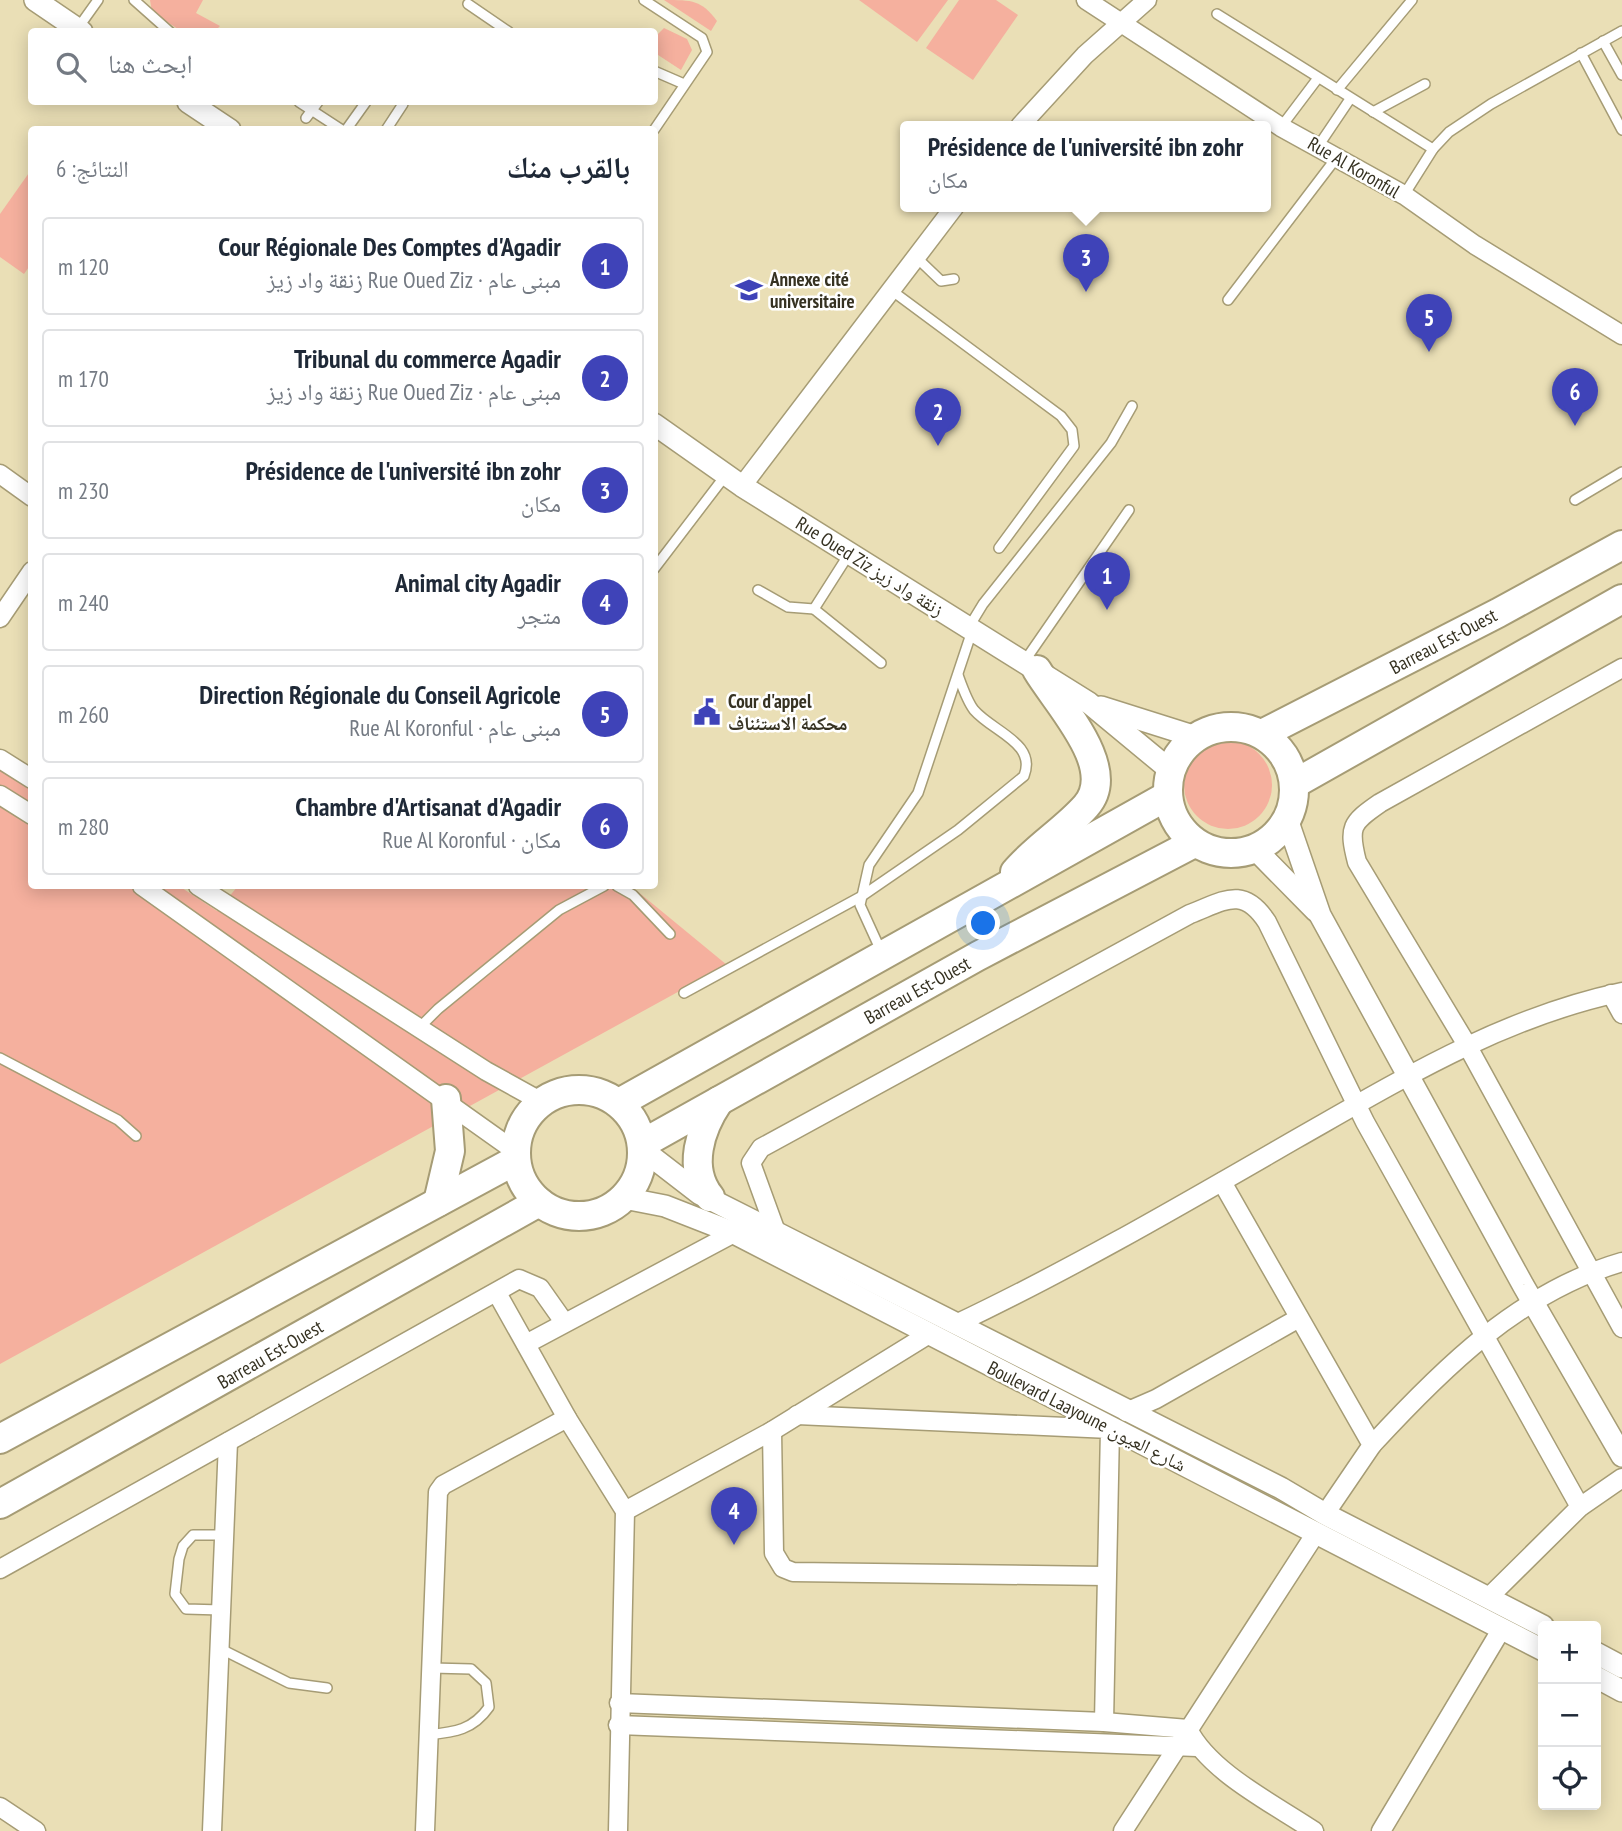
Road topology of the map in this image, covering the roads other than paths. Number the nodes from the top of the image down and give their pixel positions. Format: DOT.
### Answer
graph roads {
  1 [pos="35,0"];
  2 [pos="98,0"];
  3 [pos="134,0"];
  4 [pos="644,0"];
  5 [pos="1086,0"];
  6 [pos="1147,0"];
  7 [pos="1412,0"];
  8 [pos="468,4"];
  9 [pos="1217,14"];
  10 [pos="1121,24"];
  11 [pos="77,28"];
  12 [pos="81,28"];
  13 [pos="166,28"];
  14 [pos="503,28"];
  15 [pos="1622,31"];
  16 [pos="1603,41"];
  17 [pos="1581,53"];
  18 [pos="658,73"];
  19 [pos="1622,75"];
  20 [pos="1318,78"];
  21 [pos="684,84"];
  22 [pos="1425,84"];
  23 [pos="1337,90"];
  24 [pos="1350,99"];
  25 [pos="192,105"];
  26 [pos="364,105"];
  27 [pos="403,105"];
  28 [pos="315,106"];
  29 [pos="1373,112"];
  30 [pos="306,118"];
  31 [pos="1025,121"];
  32 [pos="224,126"];
  33 [pos="339,126"];
  34 [pos="347,126"];
  35 [pos="389,126"];
  36 [pos="657,126"];
  37 [pos="1282,127"];
  38 [pos="1622,130"];
  39 [pos="1319,145"];
  40 [pos="1433,149"];
  41 [pos="1338,156"];
  42 [pos="1404,195"];
  43 [pos="950,212"];
  44 [pos="915,256"];
  45 [pos="954,279"];
  46 [pos="890,289"];
  47 [pos="1227,300"];
  48 [pos="1622,335"];
  49 [pos="1132,405"];
  50 [pos="658,427"];
  51 [pos="1622,472"];
  52 [pos="0,474"];
  53 [pos="734,481"];
  54 [pos="28,494"];
  55 [pos="1575,500"];
  56 [pos="1129,510"];
  57 [pos="1622,545"];
  58 [pos="999,548"];
  59 [pos="850,553"];
  60 [pos="658,565"];
  61 [pos="28,577"];
  62 [pos="758,590"];
  63 [pos="1622,599"];
  64 [pos="814,609"];
  65 [pos="0,618"];
  66 [pos="971,628"];
  67 [pos="881,663"];
  68 [pos="1031,666"];
  69 [pos="1622,668"];
  70 [pos="958,675"];
  71 [pos="1089,703"];
  72 [pos="1262,734"];
  73 [pos="1196,737"];
  74 [pos="0,759"];
  75 [pos="28,774"];
  76 [pos="1168,783"];
  77 [pos="1294,784"];
  78 [pos="0,795"];
  79 [pos="28,812"];
  80 [pos="1287,819"];
  81 [pos="1195,843"];
  82 [pos="1255,849"];
  83 [pos="147,889"];
  84 [pos="196,889"];
  85 [pos="203,889"];
  86 [pos="598,889"];
  87 [pos="622,889"];
  88 [pos="999,891"];
  89 [pos="862,896"];
  90 [pos="181,911"];
  91 [pos="1320,915"];
  92 [pos="670,934"];
  93 [pos="883,955"];
  94 [pos="684,993"];
  95 [pos="1617,993"];
  96 [pos="1622,1014"];
  97 [pos="419,1028"];
  98 [pos="1467,1045"];
  99 [pos="0,1058"];
  100 [pos="1409,1074"];
  101 [pos="446,1100"];
  102 [pos="719,1101"];
  103 [pos="542,1102"];
  104 [pos="619,1103"];
  105 [pos="1356,1105"];
  106 [pos="136,1136"];
  107 [pos="643,1147"];
  108 [pos="516,1155"];
  109 [pos="1222,1182"];
  110 [pos="710,1197"];
  111 [pos="624,1198"];
  112 [pos="438,1202"];
  113 [pos="539,1202"];
  114 [pos="775,1229"];
  115 [pos="734,1233"];
  116 [pos="1622,1262"];
  117 [pos="1591,1274"];
  118 [pos="497,1293"];
  119 [pos="1534,1303"];
  120 [pos="1299,1318"];
  121 [pos="564,1322"];
  122 [pos="956,1324"];
  123 [pos="1622,1328"];
  124 [pos="929,1334"];
  125 [pos="1482,1335"];
  126 [pos="526,1345"];
  127 [pos="1126,1412"];
  128 [pos="797,1415"];
  129 [pos="567,1418"];
  130 [pos="1110,1429"];
  131 [pos="772,1432"];
  132 [pos="0,1439"];
  133 [pos="228,1442"];
  134 [pos="1371,1446"];
  135 [pos="1622,1456"];
  136 [pos="1622,1478"];
  137 [pos="0,1504"];
  138 [pos="1580,1507"];
  139 [pos="625,1511"];
  140 [pos="1321,1523"];
  141 [pos="224,1535"];
  142 [pos="0,1569"];
  143 [pos="1106,1576"];
  144 [pos="1488,1598"];
  145 [pos="221,1610"];
  146 [pos="1538,1623"];
  147 [pos="1502,1630"];
  148 [pos="219,1648"];
  149 [pos="1538,1648"];
  150 [pos="1601,1656"];
  151 [pos="1622,1667"];
  152 [pos="432,1668"];
  153 [pos="1601,1680"];
  154 [pos="327,1689"];
  155 [pos="1622,1691"];
  156 [pos="619,1703"];
  157 [pos="1104,1722"];
  158 [pos="618,1726"];
  159 [pos="1188,1729"];
  160 [pos="428,1735"];
  161 [pos="1177,1747"];
  162 [pos="1197,1747"];
  163 [pos="0,1807"];
  164 [pos="36,1831"];
  165 [pos="212,1831"];
  166 [pos="425,1831"];
  167 [pos="618,1831"];
  168 [pos="1123,1831"];
  169 [pos="1314,1831"];
  170 [pos="1381,1831"];
  1 -- 11 [label="street"];
  2 -- 12 [label="lane"];
  3 -- 13 [label="lane"];
  4 -- 21 [label="lane"];
  5 -- 10 [label="street, Rue Al Koronful"];
  6 -- 10 [label="street"];
  7 -- 23 [label="lane"];
  8 -- 14 [label="lane"];
  9 -- 20 [label="lane"];
  10 -- 31 [label="street"];
  10 -- 37 [label="street, Rue Al Koronful"];
  15 -- 16 [label="lane"];
  16 -- 17 [label="lane"];
  16 -- 19 [label="lane"];
  17 -- 38 [label="lane"];
  17 -- 40 [label="lane"];
  18 -- 21 [label="lane"];
  20 -- 23 [label="lane"];
  20 -- 37 [label="lane"];
  21 -- 36 [label="lane"];
  22 -- 29 [label="lane"];
  23 -- 24 [label="lane"];
  24 -- 29 [label="lane"];
  24 -- 39 [label="lane"];
  25 -- 32 [label="street"];
  26 -- 34 [label="lane"];
  27 -- 35 [label="lane"];
  28 -- 30 [label="lane"];
  28 -- 33 [label="lane"];
  29 -- 40 [label="lane"];
  37 -- 39 [label="street, Rue Al Koronful"];
  39 -- 41 [label="street, Rue Al Koronful"];
  40 -- 42 [label="lane"];
  41 -- 42 [label="street, Rue Al Koronful"];
  41 -- 47 [label="lane"];
  42 -- 48 [label="street, Rue Al Koronful"];
  43 -- 44 [label="street"];
  44 -- 45 [label="lane"];
  44 -- 46 [label="street"];
  46 -- 53 [label="street"];
  46 -- 58 [label="lane"];
  49 -- 66 [label="lane"];
  50 -- 53 [label="street, Rue Oued Ziz زنقة واد زيز"];
  51 -- 55 [label="lane"];
  52 -- 54 [label="street"];
  53 -- 59 [label="street, Rue Oued Ziz زنقة واد زيز"];
  53 -- 60 [label="lane"];
  56 -- 68 [label="lane"];
  57 -- 72 [label="main road, Barreau Est-Ouest"];
  59 -- 64 [label="lane"];
  59 -- 66 [label="street, Rue Oued Ziz زنقة واد زيز"];
  61 -- 65 [label="street"];
  62 -- 64 [label="lane"];
  63 -- 77 [label="main road"];
  64 -- 67 [label="lane"];
  66 -- 68 [label="street, Rue Oued Ziz زنقة واد زيز"];
  66 -- 70 [label="lane"];
  68 -- 71 [label="street, Rue Oued Ziz زنقة واد زيز"];
  68 -- 88 [label="main road"];
  69 -- 98 [label="street"];
  70 -- 89 [label="lane"];
  70 -- 89 [label="lane"];
  71 -- 73 [label="street, Rue Oued Ziz زنقة واد زيز"];
  71 -- 76 [label="street, Rue Oued Ziz زنقة واد زيز"];
  72 -- 73 [label="main road"];
  72 -- 77 [label="main road"];
  73 -- 76 [label="main road"];
  74 -- 75 [label="street"];
  76 -- 81 [label="main road"];
  76 -- 88 [label="main road"];
  77 -- 80 [label="main road"];
  78 -- 79 [label="street"];
  80 -- 82 [label="main road"];
  80 -- 91 [label="street"];
  81 -- 82 [label="main road"];
  81 -- 102 [label="main road, Barreau Est-Ouest"];
  82 -- 91 [label="street"];
  83 -- 90 [label="street"];
  84 -- 90 [label="street"];
  85 -- 97 [label="street"];
  86 -- 97 [label="lane"];
  87 -- 92 [label="lane"];
  88 -- 93 [label="main road"];
  89 -- 93 [label="lane"];
  89 -- 94 [label="lane"];
  90 -- 101 [label="street"];
  91 -- 100 [label="street"];
  93 -- 104 [label="main road"];
  95 -- 96 [label="street"];
  95 -- 98 [label="street"];
  97 -- 103 [label="street"];
  98 -- 100 [label="street"];
  98 -- 117 [label="street"];
  99 -- 106 [label="lane"];
  100 -- 105 [label="street"];
  100 -- 119 [label="street"];
  101 -- 108 [label="street"];
  101 -- 112 [label="main road"];
  102 -- 107 [label="main road, Barreau Est-Ouest"];
  102 -- 110 [label="main road"];
  103 -- 104 [label="main road"];
  103 -- 108 [label="main road"];
  104 -- 107 [label="main road"];
  105 -- 109 [label="street"];
  105 -- 114 [label="street"];
  105 -- 125 [label="street"];
  107 -- 110 [label="street, Boulevard Laayoune شارع العيون"];
  107 -- 111 [label="main road"];
  108 -- 112 [label="main road"];
  108 -- 113 [label="main road"];
  109 -- 120 [label="street"];
  109 -- 122 [label="street"];
  110 -- 114 [label="street, Boulevard Laayoune شارع العيون"];
  111 -- 113 [label="main road"];
  111 -- 115 [label="street, Boulevard Laayoune شارع العيون"];
  112 -- 132 [label="main road"];
  113 -- 137 [label="main road, Barreau Est-Ouest"];
  114 -- 122 [label="street, Boulevard Laayoune شارع العيون"];
  115 -- 121 [label="street"];
  115 -- 124 [label="street, Boulevard Laayoune شارع العيون"];
  116 -- 117 [label="street"];
  117 -- 119 [label="street"];
  117 -- 123 [label="street"];
  118 -- 121 [label="street"];
  118 -- 126 [label="street"];
  118 -- 133 [label="street"];
  119 -- 125 [label="street"];
  119 -- 135 [label="street"];
  120 -- 127 [label="street"];
  120 -- 134 [label="street"];
  121 -- 126 [label="street"];
  122 -- 127 [label="street, Boulevard Laayoune شارع العيون"];
  124 -- 128 [label="street"];
  124 -- 130 [label="street, Boulevard Laayoune شارع العيون"];
  125 -- 134 [label="street"];
  125 -- 138 [label="street"];
  126 -- 129 [label="street"];
  127 -- 140 [label="street, Boulevard Laayoune شارع العيون"];
  128 -- 130 [label="street"];
  128 -- 131 [label="street"];
  129 -- 139 [label="street"];
  129 -- 152 [label="street"];
  130 -- 140 [label="street, Boulevard Laayoune شارع العيون"];
  130 -- 143 [label="street"];
  131 -- 139 [label="street"];
  131 -- 143 [label="street"];
  133 -- 141 [label="street"];
  133 -- 142 [label="street"];
  134 -- 140 [label="street"];
  136 -- 138 [label="street"];
  138 -- 144 [label="street"];
  139 -- 156 [label="street"];
  140 -- 144 [label="street, Boulevard Laayoune شارع العيون"];
  140 -- 147 [label="street, Boulevard Laayoune شارع العيون"];
  140 -- 159 [label="street"];
  141 -- 145 [label="street"];
  141 -- 145 [label="lane"];
  143 -- 157 [label="street"];
  144 -- 146 [label="street, Boulevard Laayoune شارع العيون"];
  145 -- 148 [label="street"];
  147 -- 149 [label="street, Boulevard Laayoune شارع العيون"];
  147 -- 170 [label="street"];
  148 -- 154 [label="lane"];
  148 -- 165 [label="street"];
  150 -- 151 [label="street"];
  152 -- 160 [label="street"];
  152 -- 160 [label="lane"];
  153 -- 155 [label="street"];
  156 -- 157 [label="street"];
  156 -- 158 [label="street"];
  157 -- 159 [label="street"];
  158 -- 161 [label="street"];
  158 -- 167 [label="street"];
  159 -- 161 [label="street"];
  159 -- 162 [label="street"];
  160 -- 166 [label="street"];
  161 -- 162 [label="street"];
  161 -- 168 [label="street"];
  162 -- 169 [label="street"];
  163 -- 164 [label="street"];
}
